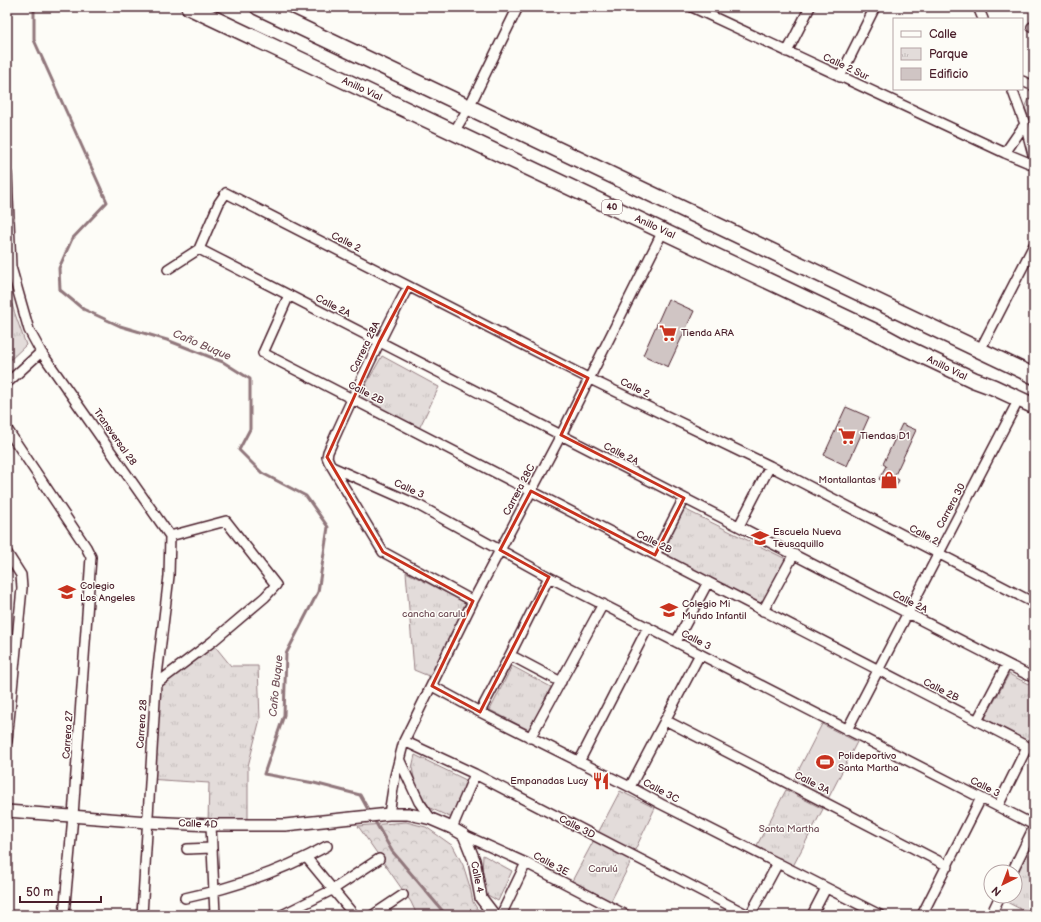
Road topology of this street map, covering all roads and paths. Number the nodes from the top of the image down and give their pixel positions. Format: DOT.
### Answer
graph roads {
  1 [pos="189,7"];
  2 [pos="258,7"];
  3 [pos="518,7"];
  4 [pos="692,7"];
  5 [pos="810,7"];
  6 [pos="875,7"];
  7 [pos="978,7"];
  8 [pos="987,7"];
  9 [pos="982,18"];
  10 [pos="787,52"];
  11 [pos="840,76"];
  12 [pos="1023,81"];
  13 [pos="1034,86"];
  14 [pos="1012,90"];
  15 [pos="469,107"];
  16 [pos="1025,124"];
  17 [pos="454,132"];
  18 [pos="1005,153"];
  19 [pos="1034,158"];
  20 [pos="1034,165"];
  21 [pos="7,174"];
  22 [pos="663,231"];
  23 [pos="1034,245"];
  24 [pos="199,249"];
  25 [pos="168,269"];
  26 [pos="408,287"];
  27 [pos="289,296"];
  28 [pos="379,342"];
  29 [pos="980,350"];
  30 [pos="41,352"];
  31 [pos="1034,376"];
  32 [pos="588,378"];
  33 [pos="7,383"];
  34 [pos="352,399"];
  35 [pos="1019,399"];
  36 [pos="1034,406"];
  37 [pos="7,429"];
  38 [pos="561,435"];
  39 [pos="331,464"];
  40 [pos="770,466"];
  41 [pos="531,491"];
  42 [pos="684,498"];
  43 [pos="739,526"];
  44 [pos="170,536"];
  45 [pos="500,550"];
  46 [pos="7,553"];
  47 [pos="794,554"];
  48 [pos="938,554"];
  49 [pos="655,555"];
  50 [pos="549,577"];
  51 [pos="708,582"];
  52 [pos="473,601"];
  53 [pos="1034,603"];
  54 [pos="604,604"];
  55 [pos="763,611"];
  56 [pos="908,613"];
  57 [pos="648,627"];
  58 [pos="676,642"];
  59 [pos="700,654"];
  60 [pos="510,655"];
  61 [pos="1007,664"];
  62 [pos="878,670"];
  63 [pos="1034,678"];
  64 [pos="561,682"];
  65 [pos="156,684"];
  66 [pos="432,686"];
  67 [pos="480,712"];
  68 [pos="665,720"];
  69 [pos="977,721"];
  70 [pos="847,730"];
  71 [pos="530,738"];
  72 [pos="7,741"];
  73 [pos="404,741"];
  74 [pos="1030,749"];
  75 [pos="400,761"];
  76 [pos="578,762"];
  77 [pos="475,774"];
  78 [pos="630,787"];
  79 [pos="981,798"];
  80 [pos="998,806"];
  81 [pos="7,811"];
  82 [pos="386,814"];
  83 [pos="73,816"];
  84 [pos="431,819"];
  85 [pos="147,822"];
  86 [pos="211,825"];
  87 [pos="1034,826"];
  88 [pos="452,828"];
  89 [pos="464,835"];
  90 [pos="327,846"];
  91 [pos="212,848"];
  92 [pos="187,849"];
  93 [pos="306,857"];
  94 [pos="379,859"];
  95 [pos="526,863"];
  96 [pos="778,863"];
  97 [pos="1016,864"];
  98 [pos="948,866"];
  99 [pos="826,888"];
  100 [pos="332,890"];
  101 [pos="214,892"];
  102 [pos="403,895"];
  103 [pos="185,898"];
  104 [pos="996,904"];
  105 [pos="874,914"];
  106 [pos="64,915"];
  107 [pos="142,915"];
  108 [pos="215,915"];
  109 [pos="282,915"];
  110 [pos="354,915"];
  111 [pos="373,915"];
  112 [pos="494,915"];
  113 [pos="501,915"];
  114 [pos="626,915"];
  115 [pos="749,915"];
  116 [pos="812,915"];
  117 [pos="922,915"];
  118 [pos="991,915"];
  1 -- 17 [label="highway, Anillo Vial / 40"];
  2 -- 15 [label="highway"];
  3 -- 15 [label="street"];
  4 -- 10 [label="street, Calle 2 Sur"];
  5 -- 10 [label="street"];
  6 -- 11 [label="street"];
  7 -- 9 [label="street"];
  8 -- 9 [label="street"];
  10 -- 11 [label="street, Calle 2 Sur"];
  11 -- 18 [label="street, Calle 2 Sur"];
  12 -- 13 [label="street"];
  14 -- 16 [label="street"];
  15 -- 17 [label="street"];
  15 -- 29 [label="highway"];
  16 -- 18 [label="street"];
  16 -- 19 [label="street"];
  17 -- 22 [label="highway, Anillo Vial / 40"];
  18 -- 20 [label="street, Calle 2 Sur"];
  21 -- 30 [label="street, Transversal 28"];
  22 -- 32 [label="street, Carrera 28C"];
  22 -- 35 [label="highway, Anillo Vial / 40"];
  23 -- 29 [label="street"];
  24 -- 25 [label="street"];
  24 -- 26 [label="street, Calle 2"];
  24 -- 27 [label="street, Calle 2A"];
  26 -- 28 [label="street, Carrera 28A"];
  26 -- 32 [label="street, Calle 2"];
  27 -- 28 [label="street, Calle 2A"];
  27 -- 34 [label="street, Calle 2B"];
  28 -- 34 [label="street, Carrera 28A"];
  28 -- 38 [label="street, Calle 2A"];
  29 -- 31 [label="highway"];
  30 -- 33 [label="street"];
  30 -- 44 [label="street, Transversal 28"];
  32 -- 38 [label="street, Carrera 28C"];
  32 -- 40 [label="street, Calle 2"];
  34 -- 39 [label="street, Carrera 28A"];
  34 -- 41 [label="street, Calle 2B"];
  35 -- 36 [label="highway, Anillo Vial / 40"];
  35 -- 48 [label="street, Carrera 30"];
  37 -- 83 [label="street, Carrera 27"];
  38 -- 41 [label="street, Carrera 28C"];
  38 -- 42 [label="street, Calle 2A"];
  39 -- 45 [label="street, Calle 3"];
  39 -- 52 [label="street"];
  40 -- 43 [label="street"];
  40 -- 48 [label="street, Calle 2"];
  41 -- 45 [label="street, Carrera 28C"];
  41 -- 49 [label="street, Calle 2B"];
  42 -- 43 [label="street, Calle 2A"];
  42 -- 49 [label="street"];
  43 -- 47 [label="street, Calle 2A"];
  44 -- 65 [label="street, Carrera 28"];
  44 -- 65 [label="street"];
  45 -- 50 [label="street, Calle 3"];
  45 -- 52 [label="street, Carrera 28C"];
  46 -- 72 [label="street"];
  47 -- 55 [label="street"];
  47 -- 56 [label="street, Calle 2A"];
  48 -- 53 [label="street, Calle 2"];
  48 -- 56 [label="street, Carrera 30"];
  49 -- 51 [label="street, Calle 2B"];
  50 -- 54 [label="street, Calle 3"];
  50 -- 60 [label="street"];
  51 -- 55 [label="street, Calle 2B"];
  51 -- 58 [label="street"];
  52 -- 66 [label="street, Carrera 28C"];
  54 -- 57 [label="street, Calle 3"];
  54 -- 64 [label="street"];
  55 -- 62 [label="street, Calle 2B"];
  56 -- 61 [label="street, Calle 2A"];
  56 -- 62 [label="street, Carrera 30"];
  57 -- 58 [label="street, Calle 3"];
  57 -- 76 [label="street"];
  58 -- 59 [label="street, Calle 3"];
  59 -- 68 [label="street"];
  59 -- 70 [label="street, Calle 3"];
  60 -- 64 [label="street"];
  60 -- 67 [label="street"];
  61 -- 63 [label="street, Calle 2A"];
  61 -- 69 [label="street"];
  62 -- 69 [label="street, Calle 2B"];
  62 -- 70 [label="street, Carrera 30"];
  64 -- 71 [label="street"];
  65 -- 85 [label="street, Carrera 28"];
  66 -- 67 [label="street, Calle 3C"];
  66 -- 73 [label="street, Carrera 28C"];
  67 -- 71 [label="street, Calle 3C"];
  68 -- 78 [label="street"];
  68 -- 98 [label="street, Calle 3A"];
  69 -- 74 [label="street, Calle 2B"];
  70 -- 79 [label="street, Calle 3"];
  71 -- 76 [label="street, Calle 3C"];
  73 -- 75 [label="street, Carrera 28C"];
  73 -- 77 [label="street, Calle 3D"];
  74 -- 80 [label="street"];
  75 -- 82 [label="street, Carrera 28C"];
  75 -- 84 [label="street"];
  76 -- 78 [label="street, Calle 3C"];
  77 -- 88 [label="street"];
  77 -- 115 [label="street, Calle 3D"];
  78 -- 96 [label="street, Calle 3C"];
  79 -- 80 [label="street, Calle 3"];
  79 -- 98 [label="street"];
  80 -- 87 [label="street, Calle 3"];
  81 -- 83 [label="street, Calle 4D"];
  82 -- 84 [label="street"];
  82 -- 86 [label="street, Calle 4D"];
  83 -- 85 [label="street, Calle 4D"];
  83 -- 106 [label="street, Carrera 27"];
  84 -- 88 [label="street"];
  85 -- 86 [label="street, Calle 4D"];
  85 -- 107 [label="street, Carrera 28"];
  86 -- 91 [label="street"];
  87 -- 97 [label="street"];
  88 -- 89 [label="street"];
  89 -- 95 [label="street, Calle 3E"];
  89 -- 112 [label="street, Calle 4"];
  90 -- 93 [label="street"];
  91 -- 92 [label="street"];
  91 -- 101 [label="street"];
  93 -- 100 [label="street"];
  93 -- 101 [label="street"];
  94 -- 100 [label="street"];
  95 -- 113 [label="street"];
  95 -- 114 [label="street, Calle 3E"];
  96 -- 99 [label="street, Calle 3C"];
  96 -- 115 [label="street"];
  98 -- 117 [label="street"];
  99 -- 105 [label="street, Calle 3C"];
  99 -- 116 [label="street"];
  100 -- 109 [label="street"];
  100 -- 110 [label="street"];
  101 -- 103 [label="street"];
  101 -- 108 [label="street"];
  102 -- 111 [label="street"];
  104 -- 118 [label="street"];
}
